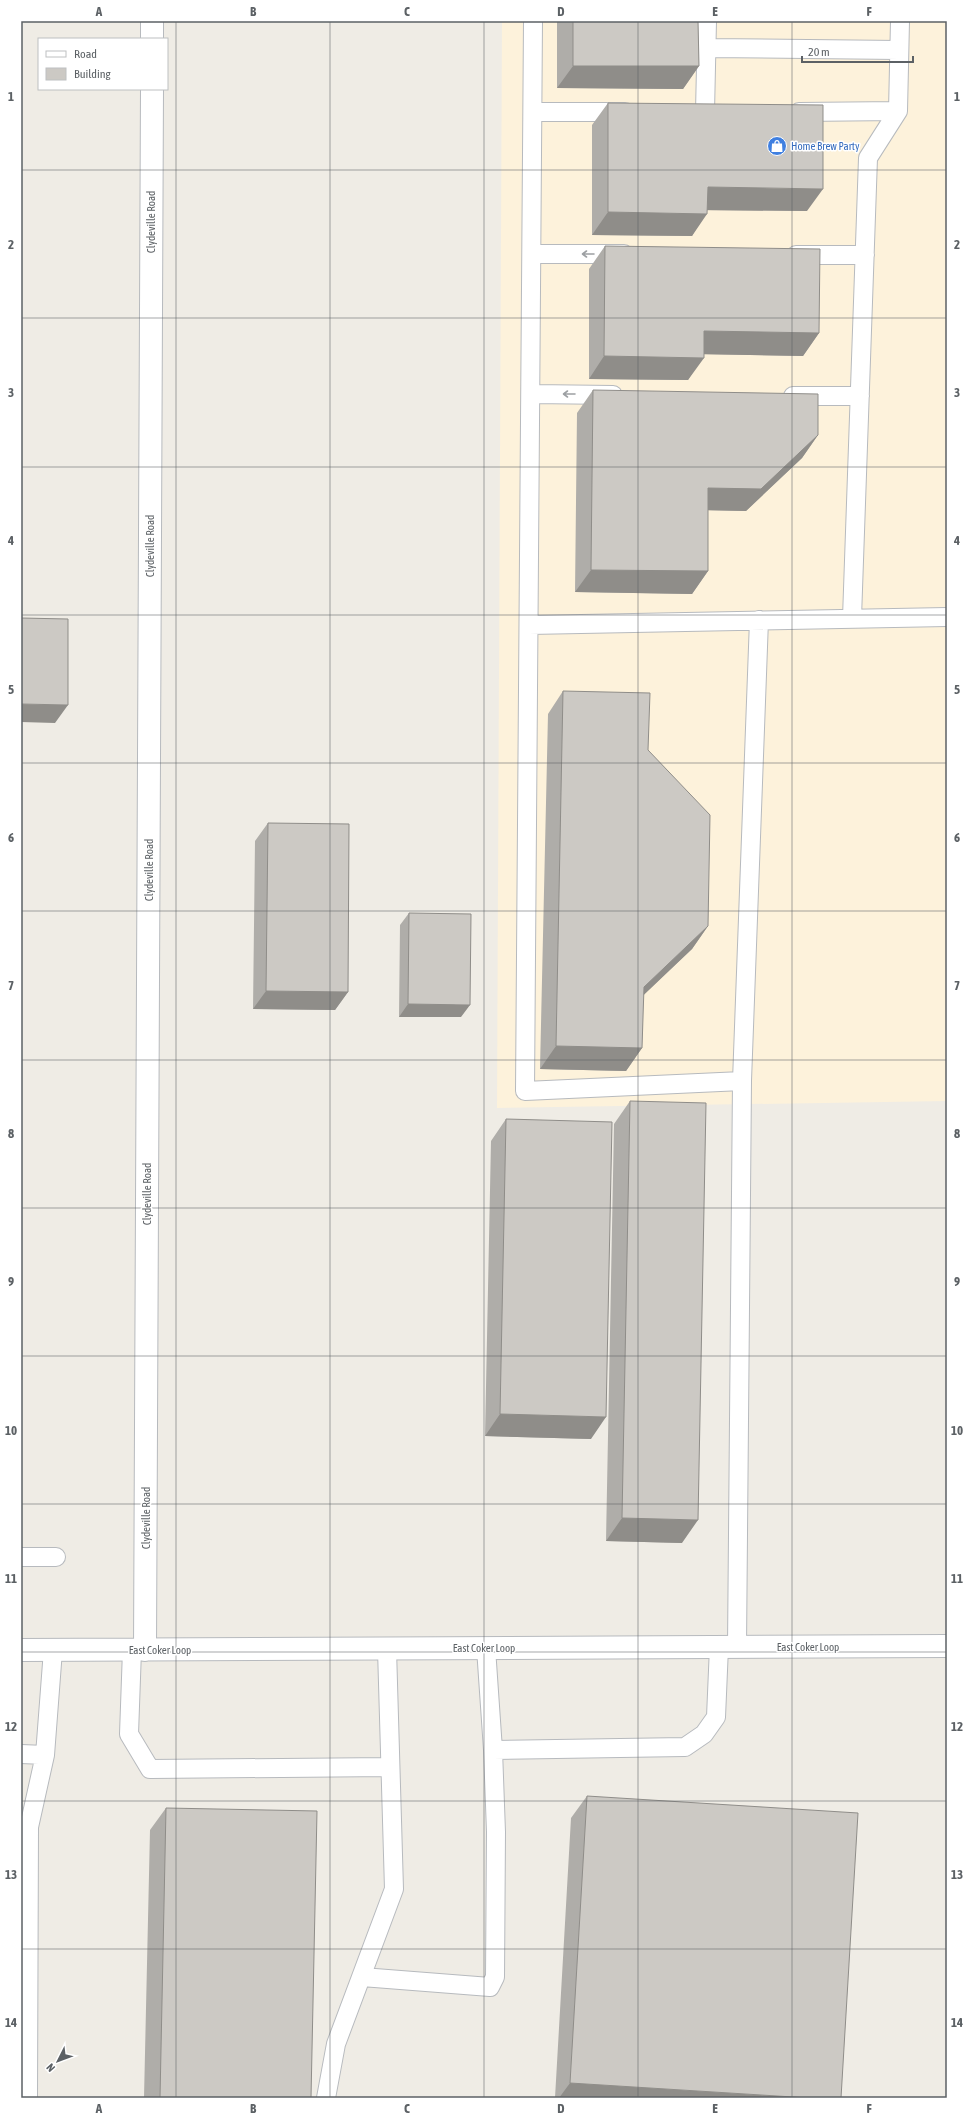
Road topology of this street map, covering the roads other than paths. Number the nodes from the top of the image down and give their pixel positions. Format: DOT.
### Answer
graph roads {
  1 [pos="152,21"];
  2 [pos="533,21"];
  3 [pos="707,21"];
  4 [pos="900,21"];
  5 [pos="152,38"];
  6 [pos="706,48"];
  7 [pos="899,50"];
  8 [pos="152,90"];
  9 [pos="898,111"];
  10 [pos="533,112"];
  11 [pos="643,112"];
  12 [pos="705,112"];
  13 [pos="782,112"];
  14 [pos="532,254"];
  15 [pos="643,254"];
  16 [pos="778,255"];
  17 [pos="865,255"];
  18 [pos="532,394"];
  19 [pos="633,395"];
  20 [pos="774,396"];
  21 [pos="860,396"];
  22 [pos="947,617"];
  23 [pos="852,618"];
  24 [pos="759,620"];
  25 [pos="529,625"];
  26 [pos="742,1081"];
  27 [pos="21,1556"];
  28 [pos="56,1557"];
  29 [pos="947,1646"];
  30 [pos="728,1647"];
  31 [pos="387,1648"];
  32 [pos="486,1648"];
  33 [pos="21,1650"];
  34 [pos="53,1650"];
  35 [pos="139,1650"];
  36 [pos="493,1750"];
  37 [pos="21,1754"];
  38 [pos="45,1755"];
  39 [pos="389,1767"];
  40 [pos="25,1827"];
  41 [pos="362,1977"];
  42 [pos="28,2098"];
  43 [pos="326,2098"];
  1 -- 5 [label="street"];
  2 -- 10 [label="lane"];
  3 -- 6 [label="lane"];
  4 -- 7 [label="lane"];
  6 -- 7 [label="lane"];
  6 -- 12 [label="lane"];
  7 -- 9 [label="lane"];
  8 -- 35 [label="street, Clydeville Road"];
  9 -- 13 [label="lane"];
  9 -- 17 [label="lane"];
  10 -- 11 [label="lane"];
  10 -- 14 [label="lane"];
  15 -- 14 [label="lane, one-way"];
  14 -- 18 [label="lane"];
  16 -- 17 [label="lane"];
  17 -- 21 [label="lane"];
  19 -- 18 [label="lane, one-way"];
  18 -- 25 [label="lane"];
  20 -- 21 [label="lane"];
  21 -- 23 [label="lane"];
  22 -- 23 [label="lane"];
  23 -- 24 [label="lane"];
  24 -- 25 [label="lane"];
  24 -- 26 [label="lane"];
  25 -- 26 [label="lane"];
  26 -- 30 [label="lane"];
  27 -- 28 [label="lane"];
  29 -- 30 [label="street, East Coker Loop"];
  30 -- 32 [label="street, East Coker Loop"];
  30 -- 36 [label="lane"];
  31 -- 32 [label="street, East Coker Loop"];
  31 -- 35 [label="street, East Coker Loop"];
  31 -- 39 [label="lane"];
  32 -- 36 [label="lane"];
  33 -- 34 [label="street, East Coker Loop"];
  34 -- 35 [label="street, East Coker Loop"];
  34 -- 38 [label="lane"];
  35 -- 39 [label="lane"];
  36 -- 41 [label="lane"];
  37 -- 38 [label="lane"];
  38 -- 40 [label="lane"];
  39 -- 41 [label="lane"];
  40 -- 42 [label="lane"];
  41 -- 43 [label="lane"];
}
